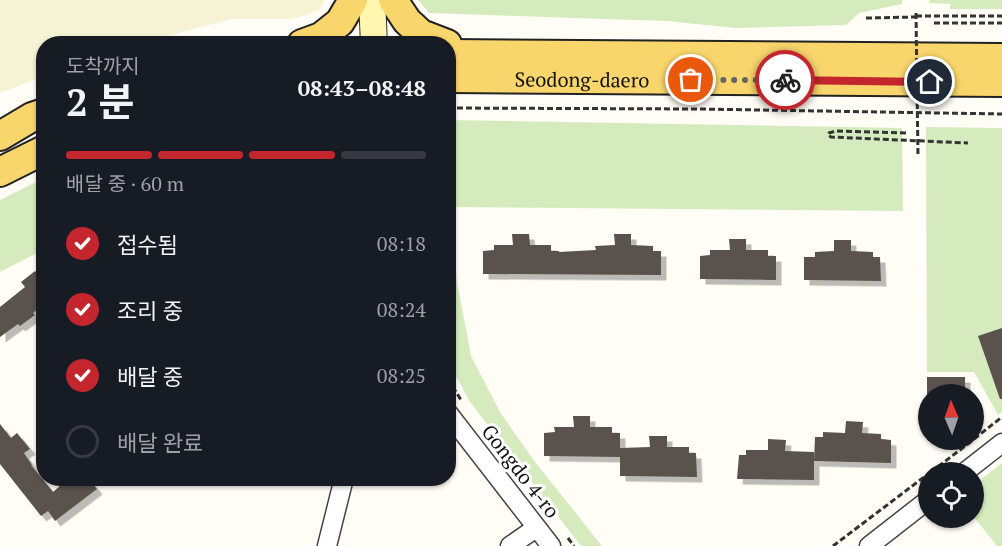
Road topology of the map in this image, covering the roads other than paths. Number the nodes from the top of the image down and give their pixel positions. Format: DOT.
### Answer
graph roads {
  1 [pos="353,0"];
  2 [pos="372,0"];
  3 [pos="393,0"];
  4 [pos="322,36"];
  5 [pos="374,36"];
  6 [pos="426,36"];
  7 [pos="456,54"];
  8 [pos="1002,58"];
  9 [pos="456,60"];
  10 [pos="468,70"];
  11 [pos="1002,82"];
  12 [pos="456,83"];
  13 [pos="36,116"];
  14 [pos="0,136"];
  15 [pos="36,154"];
  16 [pos="0,172"];
  17 [pos="456,425"];
  18 [pos="1002,443"];
  19 [pos="978,462"];
  20 [pos="342,486"];
  21 [pos="918,508"];
  22 [pos="536,528"];
  23 [pos="327,546"];
  24 [pos="510,546"];
  25 [pos="551,546"];
  26 [pos="869,546"];
  1 -- 4 [label="main road"];
  2 -- 5 [label="main road"];
  3 -- 6 [label="main road"];
  7 -- 10 [label="main road"];
  8 -- 10 [label="main road, Seodong-daero"];
  9 -- 10 [label="main road, Seodong-daero"];
  10 -- 11 [label="main road, Seodong-daero"];
  10 -- 12 [label="main road"];
  13 -- 14 [label="main road"];
  15 -- 16 [label="main road"];
  17 -- 22 [label="street, Gongdo 4-ro"];
  18 -- 19 [label="street"];
  20 -- 23 [label="street"];
  21 -- 26 [label="street"];
  22 -- 24 [label="street"];
  22 -- 25 [label="street, Gongdo 4-ro"];
}
